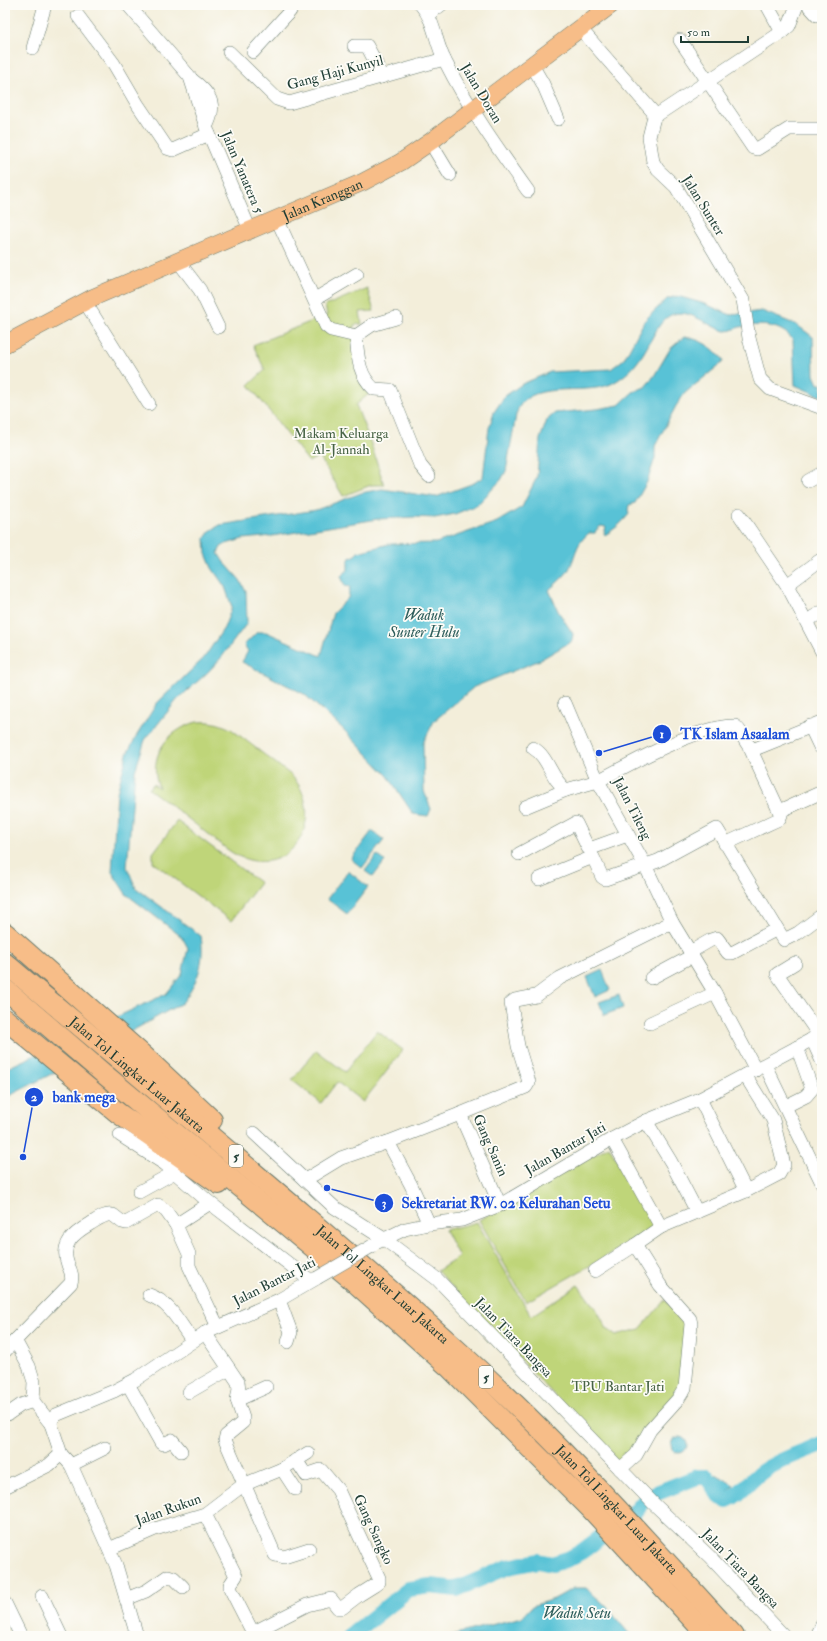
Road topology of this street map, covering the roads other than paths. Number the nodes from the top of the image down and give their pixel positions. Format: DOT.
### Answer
graph roads {
  1 [pos="45,5"];
  2 [pos="128,5"];
  3 [pos="290,5"];
  4 [pos="440,5"];
  5 [pos="611,5"];
  6 [pos="767,5"];
  7 [pos="798,5"];
  8 [pos="808,5"];
  9 [pos="425,9"];
  10 [pos="817,15"];
  11 [pos="78,16"];
  12 [pos="580,28"];
  13 [pos="782,32"];
  14 [pos="680,40"];
  15 [pos="354,46"];
  16 [pos="33,48"];
  17 [pos="229,52"];
  18 [pos="253,52"];
  19 [pos="444,59"];
  20 [pos="532,65"];
  21 [pos="381,77"];
  22 [pos="708,80"];
  23 [pos="473,109"];
  24 [pos="654,117"];
  25 [pos="558,119"];
  26 [pos="822,129"];
  27 [pos="208,130"];
  28 [pos="430,142"];
  29 [pos="450,175"];
  30 [pos="528,191"];
  31 [pos="277,219"];
  32 [pos="250,230"];
  33 [pos="178,261"];
  34 [pos="357,274"];
  35 [pos="315,299"];
  36 [pos="85,302"];
  37 [pos="396,318"];
  38 [pos="218,327"];
  39 [pos="356,336"];
  40 [pos="5,344"];
  41 [pos="149,404"];
  42 [pos="822,408"];
  43 [pos="822,473"];
  44 [pos="429,476"];
  45 [pos="808,481"];
  46 [pos="739,514"];
  47 [pos="819,561"];
  48 [pos="787,585"];
  49 [pos="822,652"];
  50 [pos="565,703"];
  51 [pos="816,724"];
  52 [pos="820,747"];
  53 [pos="532,748"];
  54 [pos="750,748"];
  55 [pos="598,781"];
  56 [pos="566,790"];
  57 [pos="822,792"];
  58 [pos="525,807"];
  59 [pos="780,811"];
  60 [pos="628,835"];
  61 [pos="725,844"];
  62 [pos="519,854"];
  63 [pos="645,865"];
  64 [pos="539,879"];
  65 [pos="822,915"];
  66 [pos="672,922"];
  67 [pos="776,929"];
  68 [pos="5,933"];
  69 [pos="691,954"];
  70 [pos="795,963"];
  71 [pos="7,965"];
  72 [pos="651,978"];
  73 [pos="5,988"];
  74 [pos="715,993"];
  75 [pos="5,1019"];
  76 [pos="650,1023"];
  77 [pos="818,1036"];
  78 [pos="797,1047"];
  79 [pos="822,1061"];
  80 [pos="756,1070"];
  81 [pos="700,1099"];
  82 [pos="786,1106"];
  83 [pos="460,1114"];
  84 [pos="646,1121"];
  85 [pos="254,1133"];
  86 [pos="120,1135"];
  87 [pos="612,1139"];
  88 [pos="388,1142"];
  89 [pos="175,1172"];
  90 [pos="258,1175"];
  91 [pos="306,1180"];
  92 [pos="822,1182"];
  93 [pos="139,1192"];
  94 [pos="746,1192"];
  95 [pos="210,1203"];
  96 [pos="500,1205"];
  97 [pos="697,1212"];
  98 [pos="429,1224"];
  99 [pos="176,1225"];
  100 [pos="661,1227"];
  101 [pos="384,1239"];
  102 [pos="635,1245"];
  103 [pos="322,1255"];
  104 [pos="595,1271"];
  105 [pos="314,1279"];
  106 [pos="149,1295"];
  107 [pos="279,1300"];
  108 [pos="218,1327"];
  109 [pos="205,1333"];
  110 [pos="192,1340"];
  111 [pos="16,1342"];
  112 [pos="288,1342"];
  113 [pos="5,1351"];
  114 [pos="229,1369"];
  115 [pos="128,1384"];
  116 [pos="266,1387"];
  117 [pos="189,1392"];
  118 [pos="237,1400"];
  119 [pos="33,1401"];
  120 [pos="8,1414"];
  121 [pos="51,1424"];
  122 [pos="105,1448"];
  123 [pos="181,1451"];
  124 [pos="308,1453"];
  125 [pos="61,1454"];
  126 [pos="296,1460"];
  127 [pos="71,1465"];
  128 [pos="282,1469"];
  129 [pos="620,1469"];
  130 [pos="243,1485"];
  131 [pos="5,1487"];
  132 [pos="295,1489"];
  133 [pos="598,1502"];
  134 [pos="205,1514"];
  135 [pos="641,1548"];
  136 [pos="308,1549"];
  137 [pos="109,1550"];
  138 [pos="183,1587"];
  139 [pos="42,1596"];
  140 [pos="126,1599"];
  141 [pos="5,1603"];
  142 [pos="822,1625"];
  143 [pos="257,1633"];
  144 [pos="21,1636"];
  145 [pos="61,1636"];
  146 [pos="137,1636"];
  147 [pos="708,1636"];
  148 [pos="734,1636"];
  149 [pos="784,1636"];
  150 [pos="817,1636"];
  1 -- 16 [label="street"];
  2 -- 27 [label="street, Jalan Yanatera 5"];
  3 -- 18 [label="street"];
  4 -- 9 [label="street"];
  5 -- 12 [label="main road, Jalan Kranggan"];
  6 -- 13 [label="street"];
  7 -- 13 [label="street"];
  8 -- 10 [label="street"];
  9 -- 19 [label="street, Jalan Doran"];
  11 -- 27 [label="street"];
  12 -- 20 [label="main road, Jalan Kranggan"];
  12 -- 24 [label="street"];
  13 -- 22 [label="street"];
  14 -- 22 [label="street"];
  15 -- 21 [label="street"];
  17 -- 21 [label="street, Gang Haji Kunyil"];
  19 -- 21 [label="street, Gang Haji Kunyil"];
  19 -- 23 [label="street, Jalan Doran"];
  20 -- 23 [label="main road, Jalan Kranggan"];
  20 -- 25 [label="street"];
  22 -- 24 [label="street"];
  22 -- 26 [label="street"];
  23 -- 28 [label="main road, Jalan Kranggan"];
  23 -- 30 [label="street, Jalan Doran"];
  24 -- 42 [label="street, Jalan Sunter"];
  27 -- 32 [label="street, Jalan Yanatera 5"];
  28 -- 29 [label="street"];
  28 -- 31 [label="main road, Jalan Kranggan"];
  31 -- 32 [label="main road, Jalan Kranggan"];
  31 -- 35 [label="street"];
  32 -- 33 [label="main road, Jalan Kranggan"];
  33 -- 36 [label="main road, Jalan Kranggan"];
  33 -- 38 [label="street"];
  34 -- 35 [label="street"];
  35 -- 39 [label="street"];
  36 -- 40 [label="main road, Jalan Kranggan"];
  36 -- 41 [label="street"];
  37 -- 39 [label="street"];
  39 -- 44 [label="street"];
  43 -- 45 [label="street"];
  46 -- 48 [label="street"];
  47 -- 48 [label="street"];
  48 -- 49 [label="street"];
  50 -- 55 [label="street"];
  51 -- 52 [label="street"];
  51 -- 54 [label="street"];
  53 -- 56 [label="street"];
  54 -- 55 [label="street, Jalan Tileng"];
  54 -- 59 [label="street, Jalan Tileng"];
  55 -- 56 [label="street"];
  55 -- 60 [label="street, Jalan Tileng"];
  56 -- 58 [label="street"];
  57 -- 59 [label="street"];
  59 -- 61 [label="street"];
  60 -- 62 [label="street"];
  60 -- 63 [label="street, Jalan Tileng"];
  61 -- 63 [label="street"];
  61 -- 67 [label="street"];
  63 -- 64 [label="street"];
  63 -- 66 [label="street, Jalan Tileng"];
  65 -- 67 [label="street"];
  66 -- 69 [label="street, Jalan Tileng"];
  66 -- 83 [label="street, Gang Sanin"];
  67 -- 69 [label="street"];
  68 -- 90 [label="highway"];
  69 -- 72 [label="street"];
  69 -- 74 [label="street, Jalan Tileng"];
  70 -- 77 [label="street"];
  71 -- 90 [label="highway, Jalan Tol Lingkar Luar Jakarta / 5"];
  73 -- 103 [label="highway, Jalan Tol Lingkar Luar Jakarta / 5"];
  74 -- 76 [label="street"];
  74 -- 80 [label="street, Jalan Tileng"];
  75 -- 103 [label="highway"];
  77 -- 78 [label="street, Jalan Bantar Jati"];
  77 -- 79 [label="street"];
  78 -- 80 [label="street, Jalan Bantar Jati"];
  78 -- 82 [label="street"];
  80 -- 81 [label="street, Jalan Bantar Jati"];
  80 -- 82 [label="street"];
  80 -- 94 [label="street"];
  81 -- 84 [label="street, Jalan Bantar Jati"];
  81 -- 94 [label="street"];
  82 -- 92 [label="street"];
  83 -- 88 [label="street"];
  83 -- 96 [label="street, Gang Sanin"];
  84 -- 87 [label="street, Jalan Bantar Jati"];
  84 -- 97 [label="street"];
  85 -- 91 [label="street, Jalan Tiara Bangsa"];
  86 -- 89 [label="street"];
  87 -- 96 [label="street, Jalan Bantar Jati"];
  87 -- 100 [label="street"];
  88 -- 91 [label="street"];
  88 -- 98 [label="street"];
  89 -- 93 [label="street"];
  89 -- 95 [label="street"];
  90 -- 133 [label="highway, Jalan Tol Lingkar Luar Jakarta / 5"];
  91 -- 101 [label="street, Jalan Tiara Bangsa"];
  94 -- 97 [label="street"];
  95 -- 99 [label="street"];
  95 -- 105 [label="street"];
  96 -- 98 [label="street, Jalan Bantar Jati"];
  97 -- 100 [label="street"];
  98 -- 101 [label="street, Jalan Bantar Jati"];
  99 -- 108 [label="street"];
  99 -- 111 [label="street"];
  100 -- 102 [label="street"];
  101 -- 105 [label="street, Jalan Bantar Jati, bridge"];
  101 -- 129 [label="street, Jalan Tiara Bangsa"];
  102 -- 104 [label="street"];
  102 -- 129 [label="street"];
  103 -- 133 [label="highway, Jalan Tol Lingkar Luar Jakarta / 5"];
  105 -- 107 [label="street, Jalan Bantar Jati"];
  106 -- 110 [label="street"];
  107 -- 108 [label="street, Jalan Bantar Jati"];
  107 -- 112 [label="street"];
  108 -- 109 [label="street, Jalan Bantar Jati"];
  109 -- 110 [label="street, Jalan Bantar Jati"];
  109 -- 114 [label="street"];
  110 -- 115 [label="street, Jalan Bantar Jati"];
  111 -- 113 [label="street"];
  111 -- 119 [label="street"];
  114 -- 117 [label="street"];
  114 -- 118 [label="street"];
  115 -- 121 [label="street, Jalan Bantar Jati"];
  115 -- 123 [label="street"];
  116 -- 118 [label="street"];
  118 -- 130 [label="street"];
  119 -- 120 [label="street"];
  119 -- 121 [label="street"];
  121 -- 125 [label="street"];
  122 -- 127 [label="street"];
  124 -- 126 [label="street, Jalan Rukun"];
  125 -- 127 [label="street"];
  125 -- 131 [label="street"];
  126 -- 128 [label="street, Jalan Rukun"];
  126 -- 143 [label="street, Gang Sangko"];
  127 -- 137 [label="street"];
  128 -- 130 [label="street, Jalan Rukun"];
  128 -- 132 [label="street"];
  129 -- 149 [label="street, Jalan Tiara Bangsa"];
  130 -- 134 [label="street, Jalan Rukun"];
  130 -- 136 [label="street"];
  133 -- 135 [label="highway, Jalan Tol Lingkar Luar Jakarta / 5"];
  134 -- 137 [label="street, Jalan Rukun"];
  134 -- 143 [label="street, Gang Sangko"];
  135 -- 147 [label="highway, Jalan Tol Lingkar Luar Jakarta / 5"];
  135 -- 148 [label="highway, Jalan Tol Lingkar Luar Jakarta / 5"];
  137 -- 140 [label="street"];
  138 -- 140 [label="street"];
  139 -- 145 [label="street"];
  140 -- 146 [label="street"];
  141 -- 144 [label="street"];
  142 -- 150 [label="street"];
}
